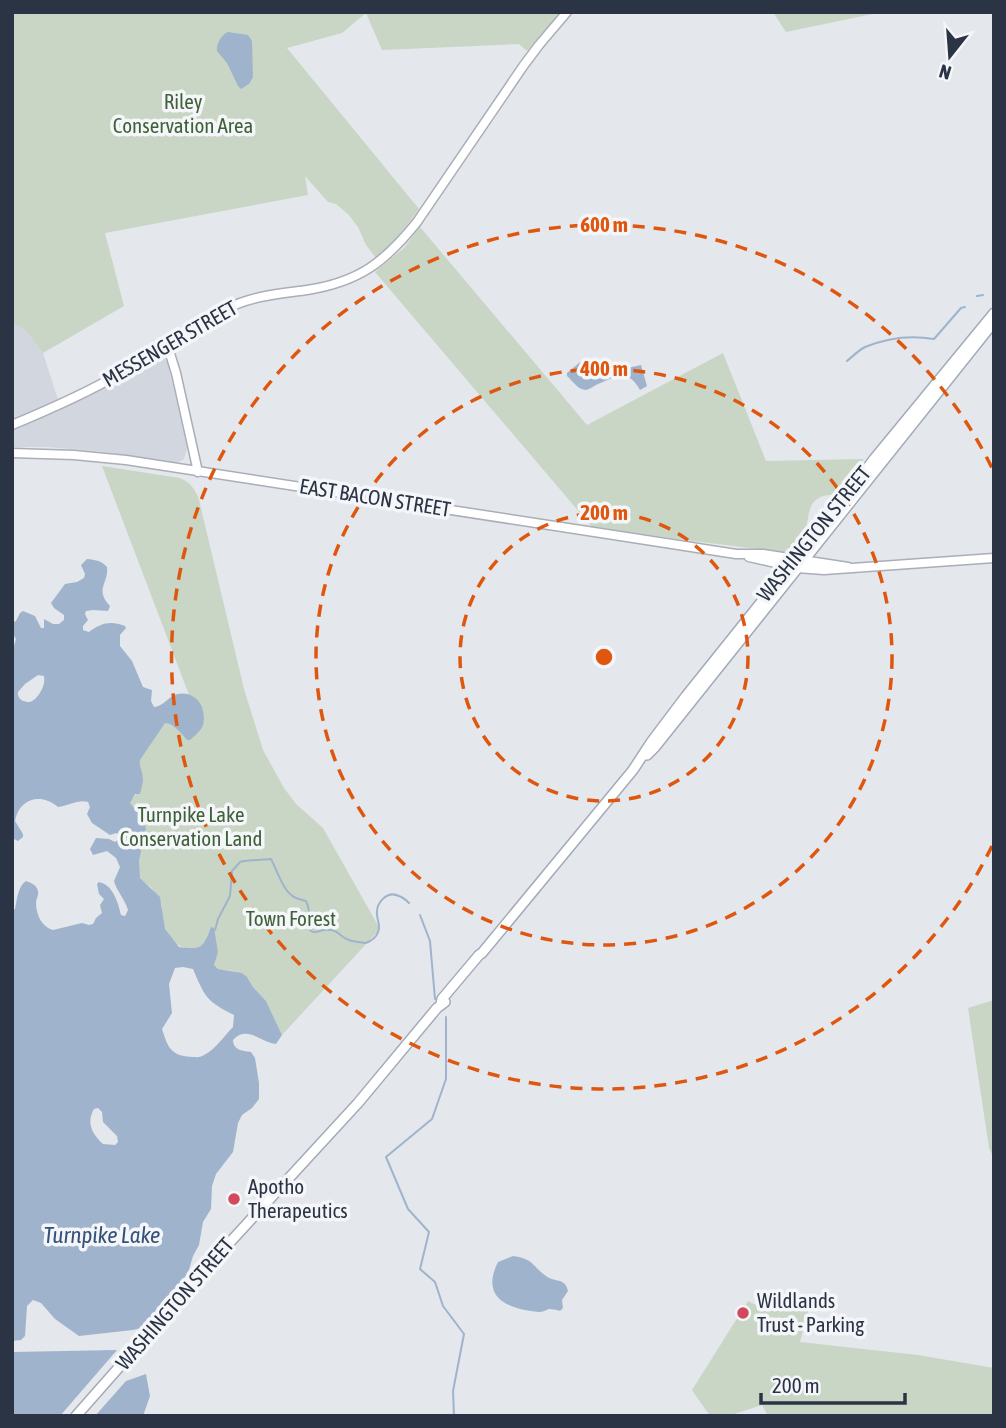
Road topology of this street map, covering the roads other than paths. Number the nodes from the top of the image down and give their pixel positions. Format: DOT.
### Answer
graph roads {
  1 [pos="567,12"];
  2 [pos="994,313"];
  3 [pos="994,322"];
  4 [pos="167,344"];
  5 [pos="12,425"];
  6 [pos="12,453"];
  7 [pos="198,472"];
  8 [pos="994,558"];
  9 [pos="796,564"];
  10 [pos="76,1416"];
  1 -- 4 [label="main road, MESSENGER STREET"];
  2 -- 9 [label="main road, WASHINGTON STREET"];
  3 -- 9 [label="main road, WASHINGTON STREET"];
  4 -- 5 [label="main road, MESSENGER STREET"];
  4 -- 7 [label="main road"];
  6 -- 7 [label="main road, EAST BACON STREET"];
  7 -- 9 [label="main road, EAST BACON STREET"];
  8 -- 9 [label="main road, EAST BACON STREET"];
  9 -- 10 [label="main road, WASHINGTON STREET"];
}
